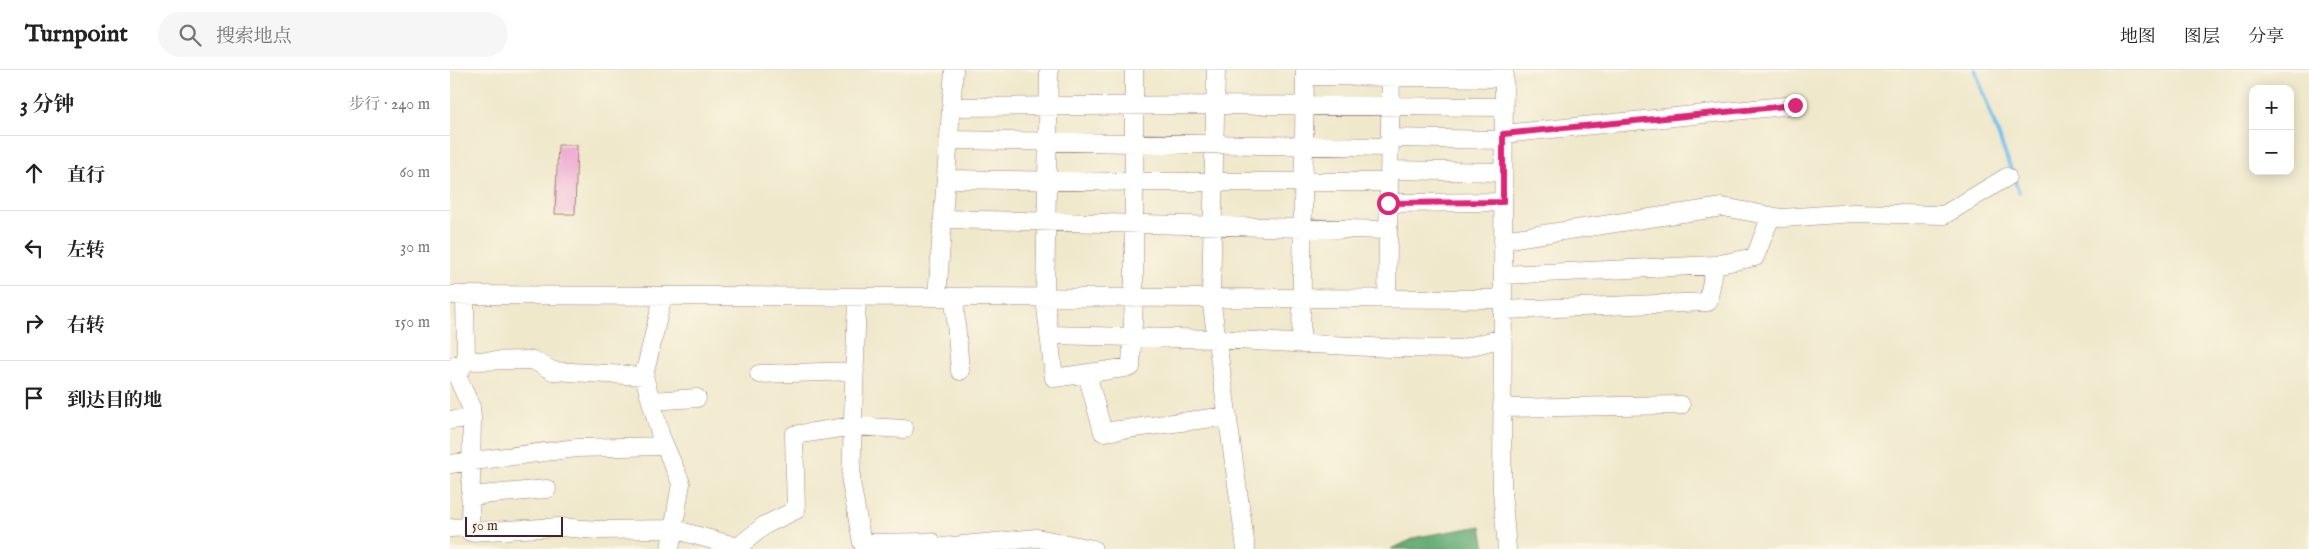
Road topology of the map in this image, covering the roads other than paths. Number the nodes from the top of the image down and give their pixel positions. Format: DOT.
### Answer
graph roads {
  1 [pos="954,70"];
  2 [pos="1049,70"];
  3 [pos="1134,70"];
  4 [pos="1216,70"];
  5 [pos="1305,73"];
  6 [pos="1391,74"];
  7 [pos="1504,74"];
  8 [pos="1215,105"];
  9 [pos="1795,105"];
  10 [pos="1049,106"];
  11 [pos="1134,106"];
  12 [pos="951,107"];
  13 [pos="1305,107"];
  14 [pos="1390,107"];
  15 [pos="1504,107"];
  16 [pos="1503,137"];
  17 [pos="948,140"];
  18 [pos="1048,142"];
  19 [pos="1389,143"];
  20 [pos="1134,144"];
  21 [pos="1214,145"];
  22 [pos="1305,146"];
  23 [pos="1503,172"];
  24 [pos="1389,176"];
  25 [pos="2006,177"];
  26 [pos="946,179"];
  27 [pos="1047,181"];
  28 [pos="1134,182"];
  29 [pos="1214,182"];
  30 [pos="1304,182"];
  31 [pos="1503,202"];
  32 [pos="1388,203"];
  33 [pos="1771,216"];
  34 [pos="943,219"];
  35 [pos="1047,221"];
  36 [pos="1134,224"];
  37 [pos="1213,225"];
  38 [pos="1304,228"];
  39 [pos="1388,230"];
  40 [pos="1503,240"];
  41 [pos="1715,265"];
  42 [pos="1503,276"];
  43 [pos="458,295"];
  44 [pos="663,296"];
  45 [pos="857,297"];
  46 [pos="946,297"];
  47 [pos="1046,298"];
  48 [pos="1134,298"];
  49 [pos="1211,298"];
  50 [pos="1304,299"];
  51 [pos="1387,299"];
  52 [pos="1503,304"];
  53 [pos="1050,336"];
  54 [pos="1132,337"];
  55 [pos="1503,338"];
  56 [pos="1217,339"];
  57 [pos="1301,344"];
  58 [pos="458,364"];
  59 [pos="855,371"];
  60 [pos="960,371"];
  61 [pos="759,374"];
  62 [pos="1087,374"];
  63 [pos="644,376"];
  64 [pos="697,398"];
  65 [pos="651,401"];
  66 [pos="1681,405"];
  67 [pos="1502,408"];
  68 [pos="1228,416"];
  69 [pos="472,418"];
  70 [pos="450,420"];
  71 [pos="853,426"];
  72 [pos="904,429"];
  73 [pos="665,446"];
  74 [pos="470,463"];
  75 [pos="450,464"];
  76 [pos="547,489"];
  77 [pos="470,496"];
  78 [pos="470,527"];
  79 [pos="450,528"];
  80 [pos="673,529"];
  81 [pos="926,546"];
  82 [pos="670,549"];
  83 [pos="1093,549"];
  84 [pos="1246,549"];
  85 [pos="1507,549"];
  1 -- 12 [label="street"];
  2 -- 10 [label="street"];
  3 -- 11 [label="street"];
  4 -- 8 [label="street"];
  5 -- 6 [label="street"];
  5 -- 13 [label="street"];
  6 -- 7 [label="street"];
  6 -- 14 [label="street"];
  7 -- 15 [label="street"];
  8 -- 11 [label="street"];
  8 -- 13 [label="street"];
  8 -- 21 [label="street"];
  9 -- 16 [label="street"];
  10 -- 11 [label="street"];
  10 -- 12 [label="street"];
  10 -- 18 [label="street"];
  11 -- 20 [label="street"];
  12 -- 17 [label="street"];
  13 -- 14 [label="street"];
  13 -- 22 [label="street"];
  14 -- 15 [label="street"];
  14 -- 19 [label="street"];
  15 -- 16 [label="street"];
  16 -- 19 [label="street"];
  16 -- 23 [label="street"];
  17 -- 18 [label="street"];
  17 -- 26 [label="street"];
  18 -- 20 [label="street"];
  18 -- 27 [label="street"];
  19 -- 22 [label="street"];
  19 -- 24 [label="street"];
  20 -- 21 [label="street"];
  20 -- 28 [label="street"];
  21 -- 22 [label="street"];
  21 -- 29 [label="street"];
  22 -- 30 [label="street"];
  23 -- 24 [label="street"];
  23 -- 31 [label="street"];
  24 -- 30 [label="street"];
  24 -- 32 [label="street"];
  25 -- 33 [label="street"];
  26 -- 27 [label="street"];
  26 -- 34 [label="street"];
  27 -- 28 [label="street"];
  27 -- 35 [label="street"];
  28 -- 29 [label="street"];
  28 -- 36 [label="street"];
  29 -- 30 [label="street"];
  29 -- 37 [label="street"];
  30 -- 38 [label="street"];
  31 -- 32 [label="street"];
  31 -- 40 [label="street"];
  32 -- 39 [label="street"];
  33 -- 40 [label="street"];
  33 -- 41 [label="street"];
  34 -- 35 [label="street"];
  34 -- 46 [label="street"];
  35 -- 36 [label="street"];
  35 -- 47 [label="street"];
  36 -- 37 [label="street"];
  36 -- 48 [label="street"];
  37 -- 38 [label="street"];
  37 -- 49 [label="street"];
  38 -- 39 [label="street"];
  38 -- 50 [label="street"];
  39 -- 51 [label="street"];
  40 -- 42 [label="street"];
  41 -- 42 [label="street"];
  41 -- 52 [label="street"];
  42 -- 52 [label="street"];
  43 -- 44 [label="street"];
  43 -- 58 [label="street"];
  44 -- 45 [label="street"];
  44 -- 63 [label="street"];
  45 -- 46 [label="street"];
  45 -- 59 [label="street"];
  46 -- 47 [label="street"];
  46 -- 60 [label="street"];
  47 -- 48 [label="street"];
  47 -- 53 [label="street"];
  48 -- 49 [label="street"];
  48 -- 54 [label="street"];
  49 -- 50 [label="street"];
  49 -- 56 [label="street"];
  50 -- 51 [label="street"];
  50 -- 57 [label="street"];
  51 -- 52 [label="street"];
  52 -- 55 [label="street"];
  53 -- 54 [label="street"];
  53 -- 62 [label="street"];
  54 -- 56 [label="street"];
  54 -- 62 [label="street"];
  55 -- 57 [label="street"];
  55 -- 67 [label="street"];
  56 -- 57 [label="street"];
  56 -- 68 [label="street"];
  58 -- 63 [label="street"];
  58 -- 69 [label="street"];
  59 -- 61 [label="street"];
  59 -- 71 [label="street"];
  62 -- 68 [label="street"];
  63 -- 65 [label="street"];
  64 -- 65 [label="street"];
  65 -- 73 [label="street"];
  66 -- 67 [label="street"];
  67 -- 85 [label="street"];
  68 -- 84 [label="street"];
  69 -- 70 [label="street"];
  69 -- 74 [label="street"];
  71 -- 72 [label="street"];
  71 -- 80 [label="street"];
  71 -- 81 [label="street"];
  73 -- 74 [label="street"];
  73 -- 80 [label="street"];
  74 -- 75 [label="street"];
  74 -- 77 [label="street"];
  76 -- 77 [label="street"];
  77 -- 78 [label="street"];
  78 -- 79 [label="street"];
  78 -- 80 [label="street"];
  80 -- 82 [label="street"];
  81 -- 83 [label="street"];
}
